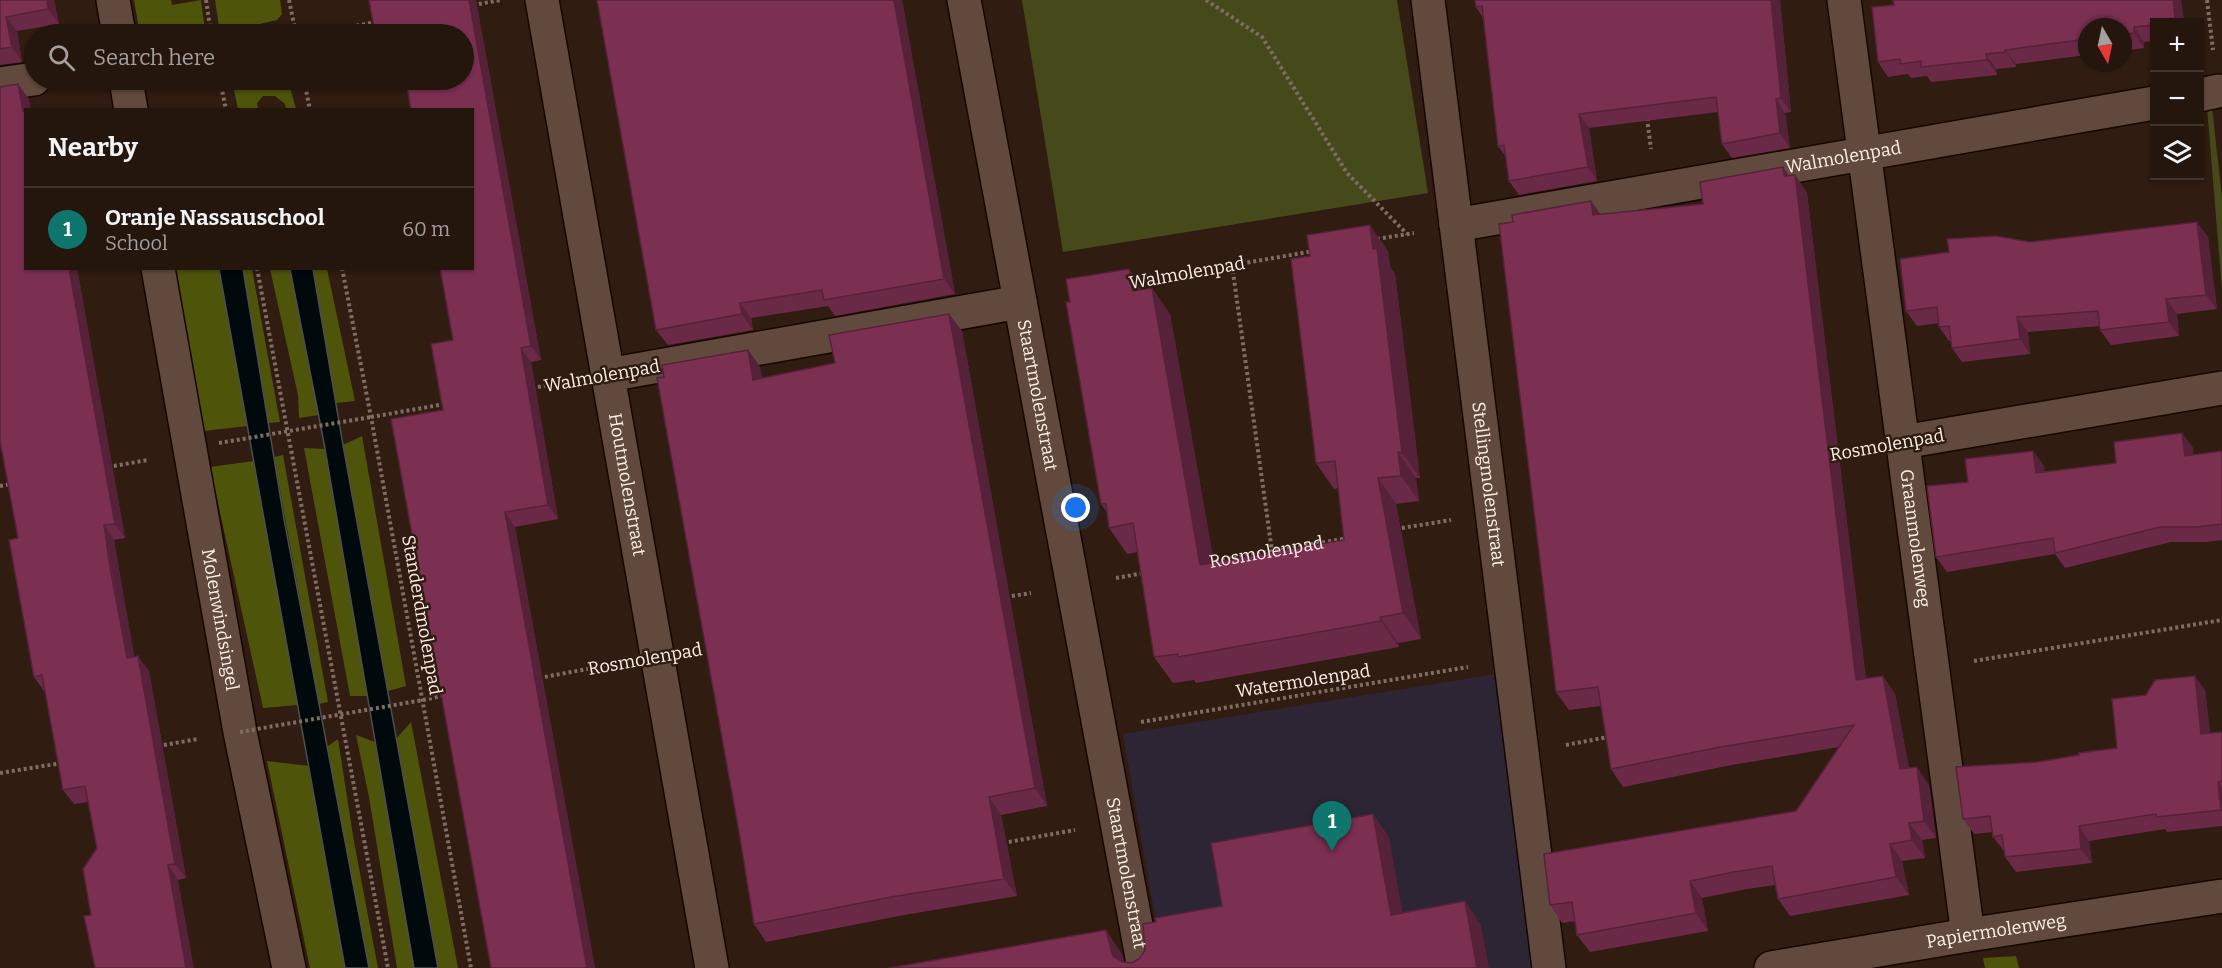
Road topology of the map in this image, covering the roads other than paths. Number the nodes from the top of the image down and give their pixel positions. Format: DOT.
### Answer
graph roads {
  1 [pos="113,0"];
  2 [pos="542,0"];
  3 [pos="964,0"];
  4 [pos="1428,0"];
  5 [pos="1844,0"];
  6 [pos="117,24"];
  7 [pos="24,80"];
  8 [pos="0,84"];
  9 [pos="128,90"];
  10 [pos="2150,103"];
  11 [pos="131,108"];
  12 [pos="1865,154"];
  13 [pos="1456,225"];
  14 [pos="159,270"];
  15 [pos="1020,302"];
  16 [pos="608,375"];
  17 [pos="2222,388"];
  18 [pos="1903,442"];
  19 [pos="2222,896"];
  20 [pos="1968,934"];
  21 [pos="289,968"];
  22 [pos="712,968"];
  23 [pos="1144,968"];
  24 [pos="1549,968"];
  25 [pos="1771,968"];
  1 -- 6 [label="street"];
  2 -- 16 [label="street, Houtmolenstraat"];
  3 -- 15 [label="street, Staartmolenstraat"];
  4 -- 13 [label="street, Stellingmolenstraat"];
  5 -- 12 [label="street, Graanmolenweg"];
  7 -- 8 [label="street"];
  9 -- 11 [label="street"];
  10 -- 12 [label="street, Walmolenpad"];
  12 -- 13 [label="street, Walmolenpad"];
  12 -- 18 [label="street, Graanmolenweg"];
  13 -- 24 [label="street, Stellingmolenstraat"];
  14 -- 21 [label="street, Molenwindsingel"];
  15 -- 16 [label="street, Walmolenpad"];
  15 -- 23 [label="street, Staartmolenstraat"];
  16 -- 22 [label="street, Houtmolenstraat"];
  17 -- 18 [label="street, Rosmolenpad"];
  18 -- 20 [label="street, Graanmolenweg"];
  19 -- 20 [label="street, Papiermolenweg"];
  20 -- 25 [label="street, Papiermolenweg"];
}
